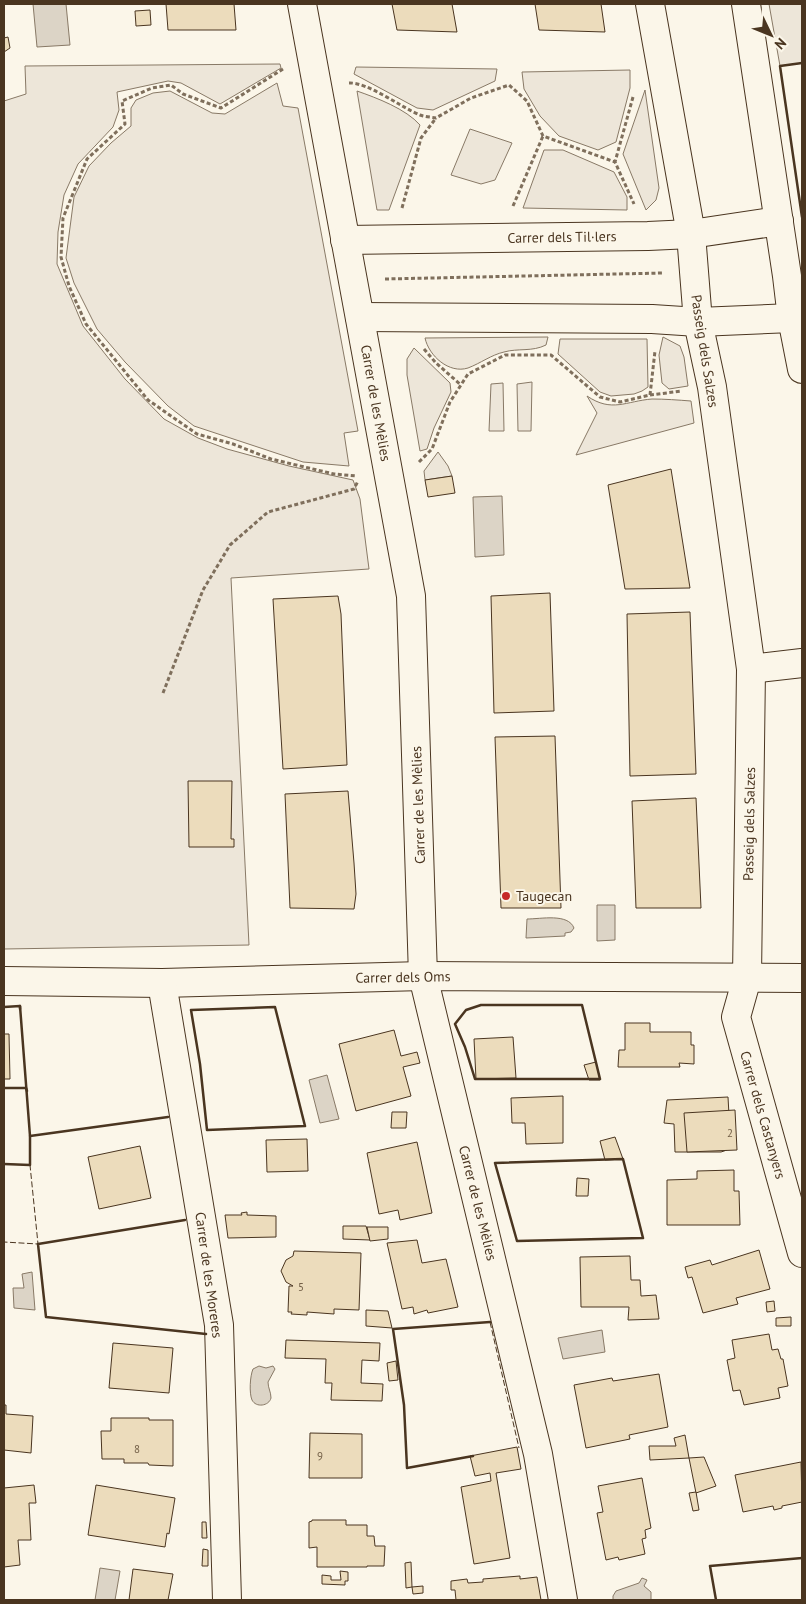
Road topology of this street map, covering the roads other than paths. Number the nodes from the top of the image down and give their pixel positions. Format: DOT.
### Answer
graph roads {
  1 [pos="302,4"];
  2 [pos="650,4"];
  3 [pos="746,4"];
  4 [pos="779,221"];
  5 [pos="691,234"];
  6 [pos="345,240"];
  7 [pos="795,277"];
  8 [pos="360,317"];
  9 [pos="792,318"];
  10 [pos="698,322"];
  11 [pos="802,369"];
  12 [pos="802,663"];
  13 [pos="751,670"];
  14 [pos="422,976"];
  15 [pos="747,978"];
  16 [pos="802,978"];
  17 [pos="4,981"];
  18 [pos="162,982"];
  19 [pos="802,1253"];
  20 [pos="227,1600"];
  21 [pos="563,1600"];
  1 -- 6 [label="street, Carrer de les Mèlies"];
  2 -- 5 [label="street, Passeig dels Salzes"];
  3 -- 4 [label="street"];
  4 -- 5 [label="street, Carrer dels Til·lers"];
  4 -- 7 [label="street"];
  5 -- 6 [label="street, Carrer dels Til·lers"];
  5 -- 10 [label="street, Passeig dels Salzes"];
  6 -- 8 [label="street, Carrer de les Mèlies"];
  7 -- 9 [label="street"];
  8 -- 10 [label="street"];
  8 -- 14 [label="street, Carrer de les Mèlies"];
  9 -- 10 [label="street"];
  9 -- 11 [label="street"];
  10 -- 13 [label="street, Passeig dels Salzes"];
  12 -- 13 [label="street"];
  13 -- 15 [label="street, Passeig dels Salzes"];
  14 -- 15 [label="street, Carrer dels Oms"];
  14 -- 18 [label="street, Carrer dels Oms"];
  14 -- 21 [label="street, Carrer de les Mèlies"];
  15 -- 16 [label="street, Carrer dels Oms"];
  15 -- 19 [label="street, Carrer dels Castanyers"];
  17 -- 18 [label="street, Carrer dels Oms"];
  18 -- 20 [label="street, Carrer de les Moreres"];
}
